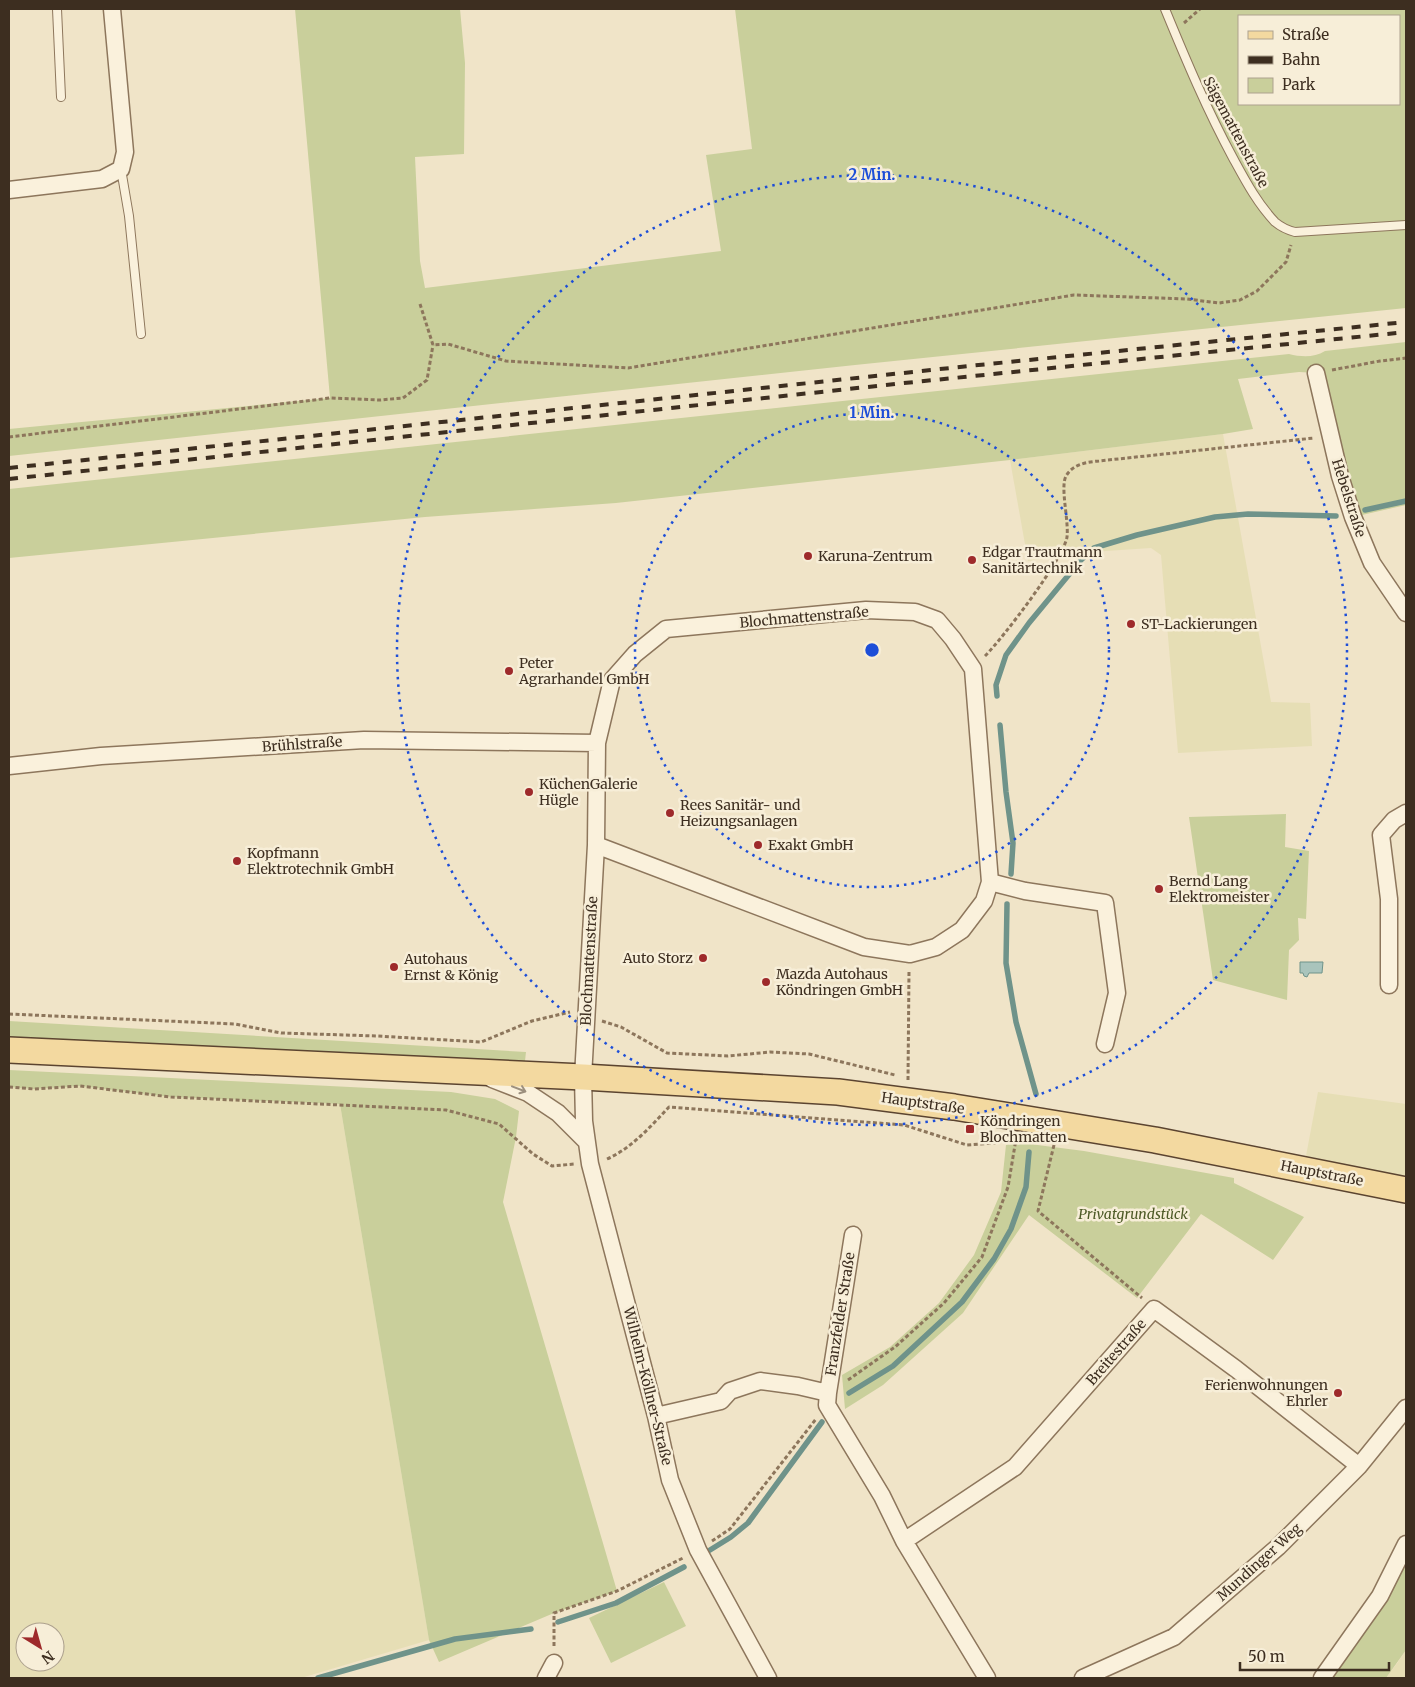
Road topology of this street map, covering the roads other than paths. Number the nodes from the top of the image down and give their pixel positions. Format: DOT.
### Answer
graph roads {
  1 [pos="57,9"];
  2 [pos="112,9"];
  3 [pos="1165,9"];
  4 [pos="61,97"];
  5 [pos="121,169"];
  6 [pos="9,190"];
  7 [pos="1406,225"];
  8 [pos="141,334"];
  9 [pos="1316,373"];
  10 [pos="1406,613"];
  11 [pos="597,743"];
  12 [pos="9,766"];
  13 [pos="1406,813"];
  14 [pos="596,845"];
  15 [pos="990,882"];
  16 [pos="1389,985"];
  17 [pos="1106,1044"];
  18 [pos="9,1050"];
  19 [pos="474,1071"];
  20 [pos="583,1077"];
  21 [pos="586,1142"];
  22 [pos="1406,1190"];
  23 [pos="853,1234"];
  24 [pos="828,1393"];
  25 [pos="1406,1408"];
  26 [pos="656,1416"];
  27 [pos="1358,1466"];
  28 [pos="904,1541"];
  29 [pos="1406,1544"];
  30 [pos="554,1663"];
  31 [pos="546,1678"];
  32 [pos="768,1678"];
  33 [pos="987,1678"];
  34 [pos="1083,1678"];
  35 [pos="1322,1678"];
  1 -- 4 [label="lane"];
  2 -- 5 [label="street"];
  3 -- 7 [label="lane, Sägemattenstraße"];
  5 -- 6 [label="street"];
  5 -- 8 [label="lane"];
  9 -- 10 [label="street, Hebelstraße"];
  11 -- 12 [label="street, Brühlstraße"];
  11 -- 14 [label="street, Blochmattenstraße"];
  11 -- 15 [label="street, Blochmattenstraße"];
  13 -- 16 [label="street"];
  14 -- 15 [label="street, Blochmattenstraße"];
  14 -- 20 [label="street, Blochmattenstraße"];
  15 -- 17 [label="street"];
  18 -- 19 [label="main road, Hauptstraße"];
  19 -- 20 [label="main road, Hauptstraße"];
  19 -- 21 [label="street, one-way"];
  20 -- 21 [label="street, Wilhelm-Köllner-Straße"];
  20 -- 22 [label="main road, Hauptstraße"];
  21 -- 26 [label="street, Wilhelm-Köllner-Straße"];
  23 -- 24 [label="street, Franzfelder Straße"];
  24 -- 26 [label="street, Franzfelder Straße"];
  24 -- 28 [label="street"];
  25 -- 27 [label="street, Mundinger Weg"];
  26 -- 32 [label="street, Wilhelm-Köllner-Straße"];
  27 -- 28 [label="street, Breitestraße"];
  27 -- 34 [label="street, Mundinger Weg"];
  28 -- 33 [label="street"];
  29 -- 35 [label="street"];
  30 -- 31 [label="street"];
}
